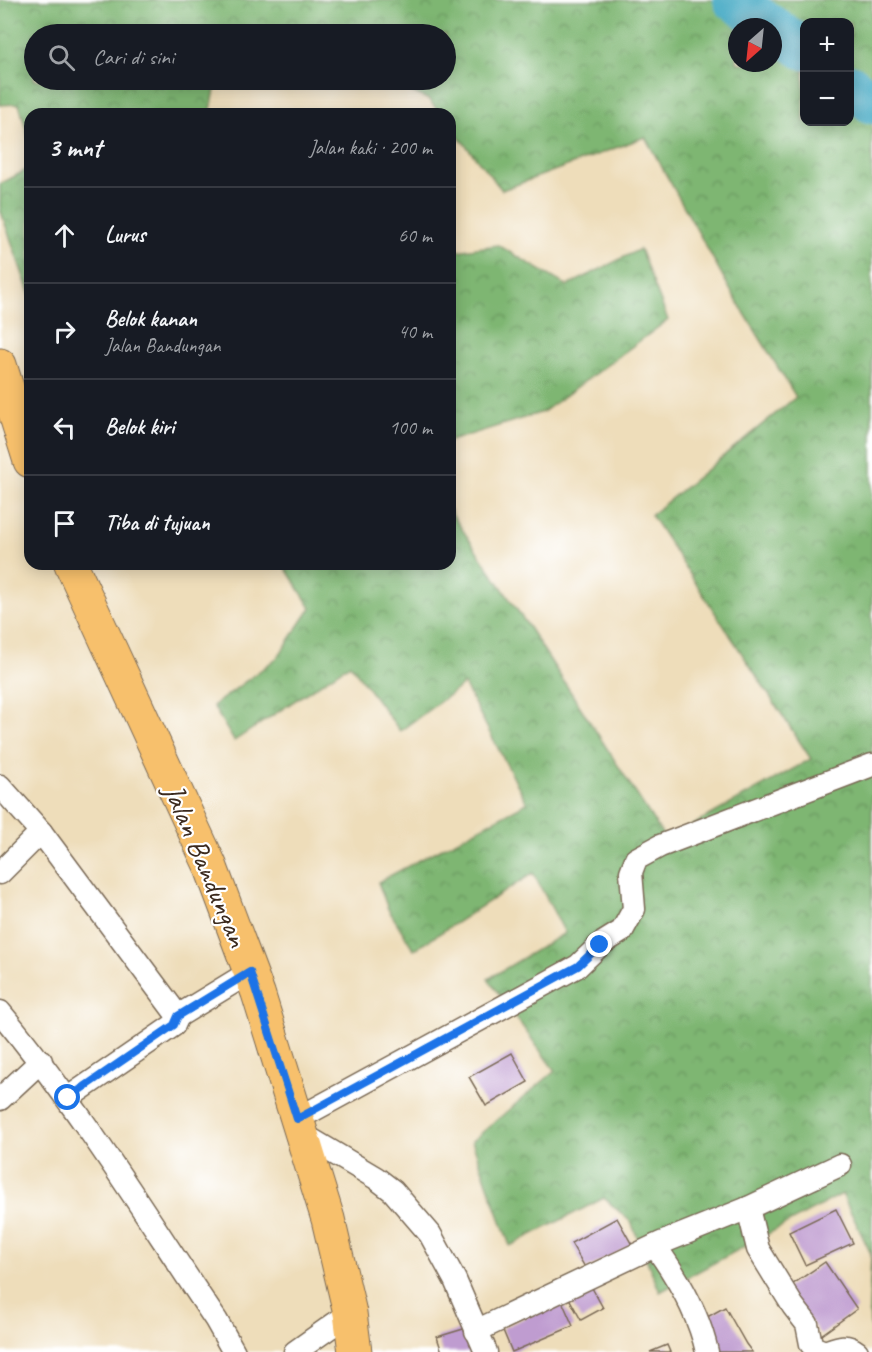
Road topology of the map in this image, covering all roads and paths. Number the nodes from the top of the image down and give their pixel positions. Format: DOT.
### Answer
graph roads {
  1 [pos="0,365"];
  2 [pos="24,442"];
  3 [pos="74,570"];
  4 [pos="872,765"];
  5 [pos="0,786"];
  6 [pos="41,832"];
  7 [pos="0,873"];
  8 [pos="250,972"];
  9 [pos="0,1012"];
  10 [pos="178,1016"];
  11 [pos="41,1061"];
  12 [pos="68,1098"];
  13 [pos="0,1099"];
  14 [pos="299,1126"];
  15 [pos="840,1165"];
  16 [pos="748,1208"];
  17 [pos="655,1246"];
  18 [pos="350,1313"];
  19 [pos="476,1331"];
  20 [pos="234,1352"];
  21 [pos="296,1352"];
  22 [pos="355,1352"];
  23 [pos="486,1352"];
  24 [pos="707,1352"];
  25 [pos="825,1352"];
  26 [pos="857,1352"];
  1 -- 2 [label="main road"];
  3 -- 8 [label="main road, Jalan Bandungan"];
  4 -- 14 [label="street"];
  5 -- 6 [label="street"];
  6 -- 7 [label="street"];
  6 -- 10 [label="street"];
  8 -- 10 [label="street"];
  8 -- 14 [label="main road, Jalan Bandungan"];
  9 -- 11 [label="street"];
  10 -- 12 [label="street"];
  11 -- 12 [label="street"];
  11 -- 13 [label="street"];
  12 -- 20 [label="street"];
  14 -- 18 [label="main road, Jalan Bandungan"];
  14 -- 19 [label="street"];
  15 -- 16 [label="street"];
  16 -- 17 [label="street"];
  16 -- 25 [label="street"];
  17 -- 19 [label="street"];
  17 -- 24 [label="street"];
  18 -- 21 [label="street"];
  18 -- 22 [label="main road, Jalan Bandungan"];
  19 -- 23 [label="street"];
  25 -- 26 [label="street"];
}
